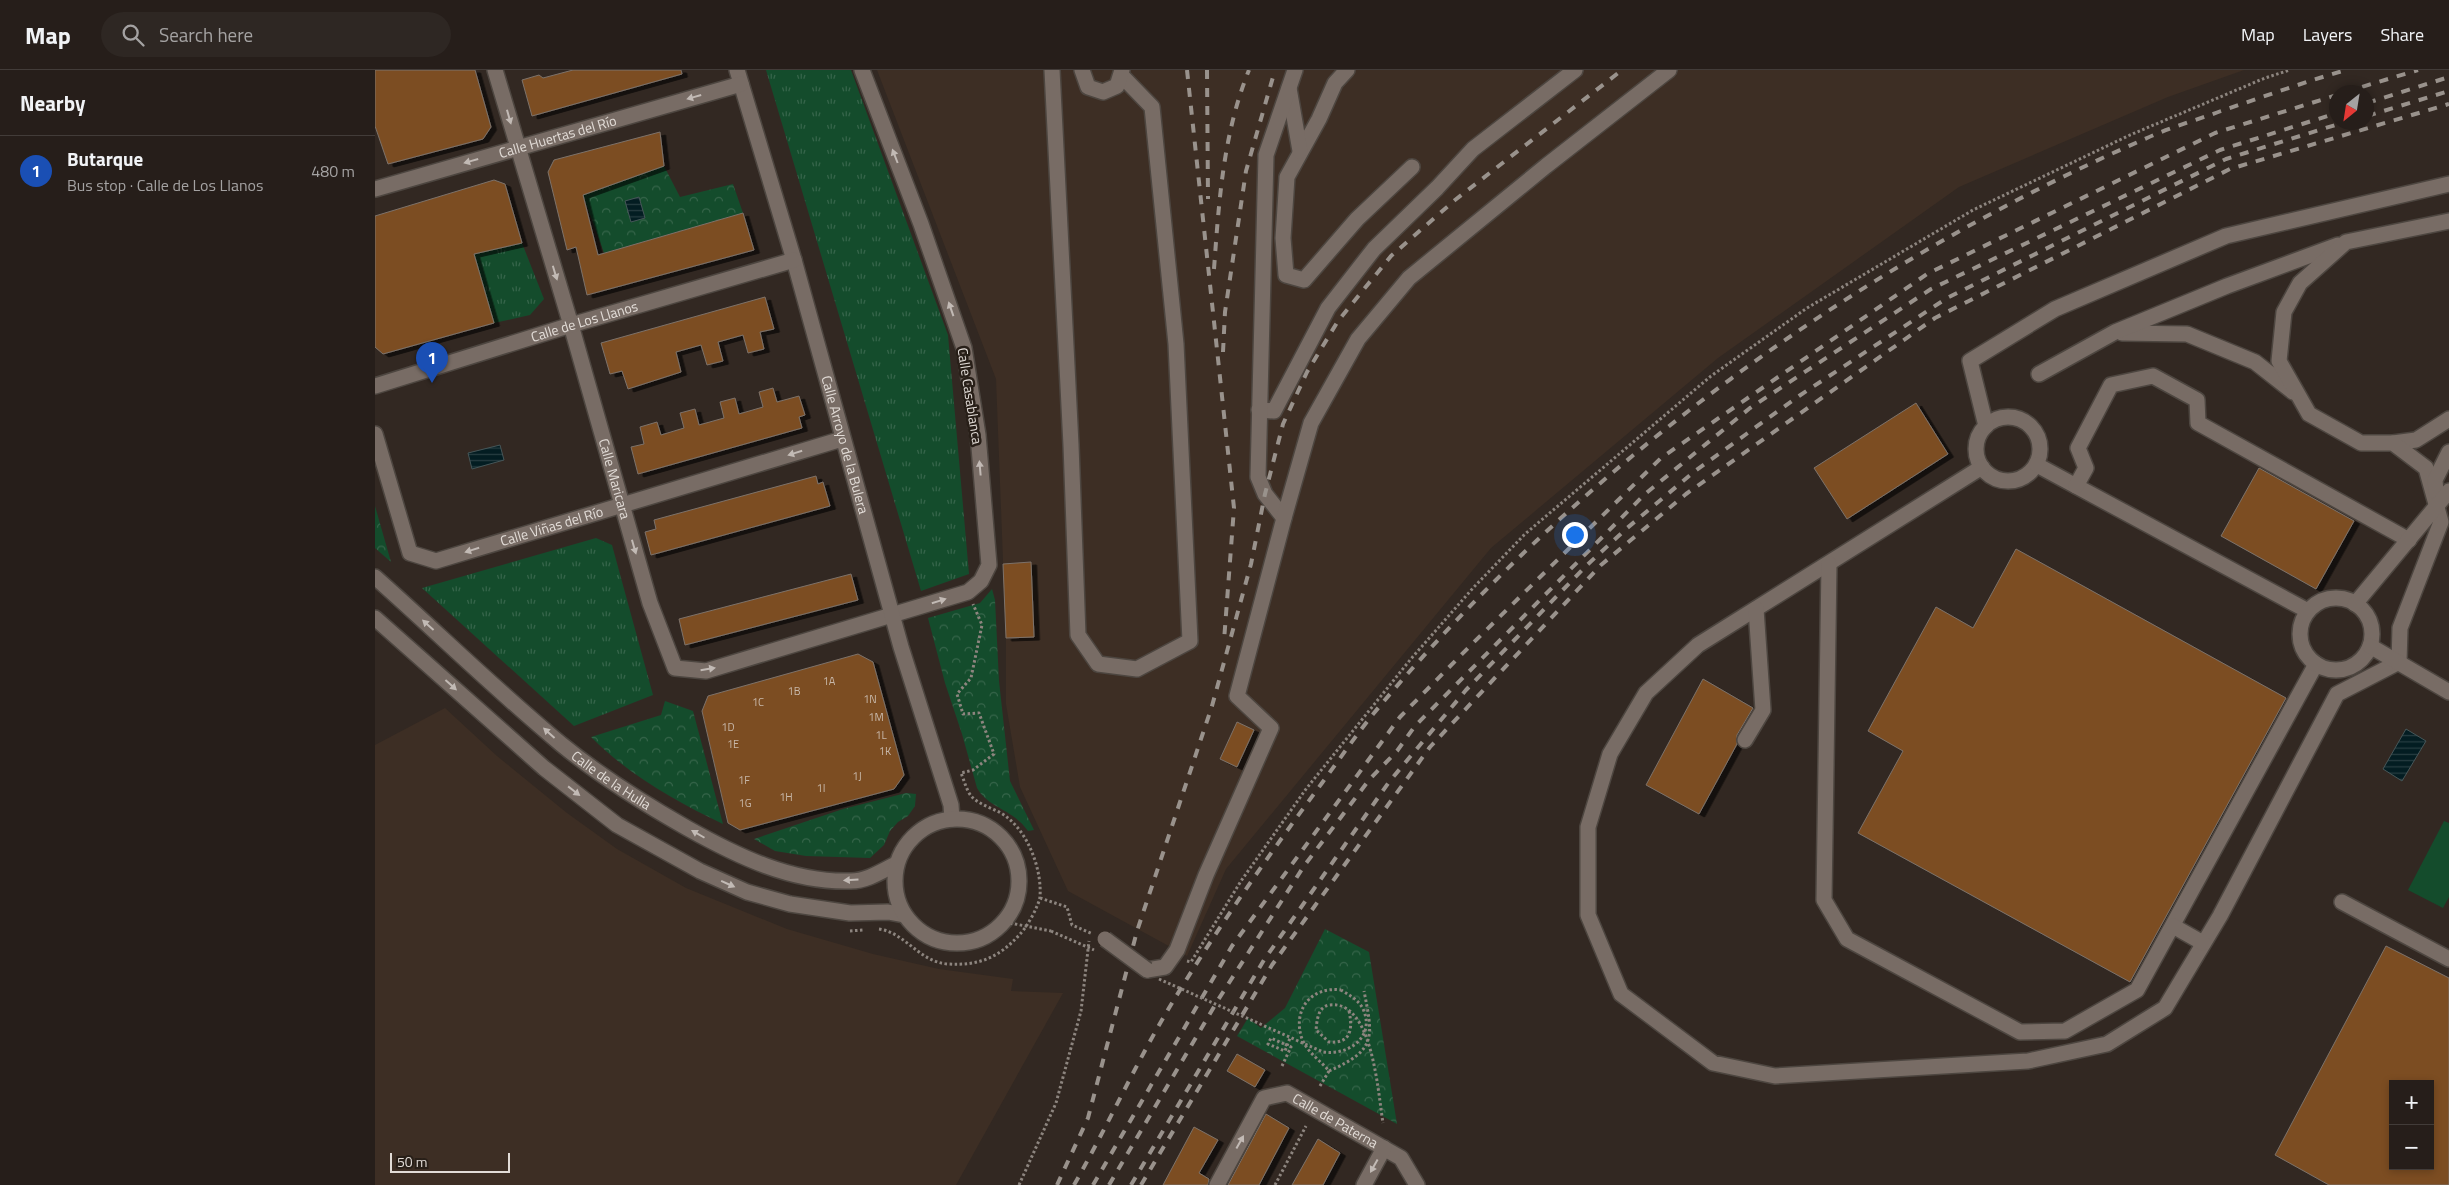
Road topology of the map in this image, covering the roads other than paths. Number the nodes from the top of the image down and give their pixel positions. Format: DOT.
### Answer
graph roads {
  1 [pos="495,70"];
  2 [pos="862,70"];
  3 [pos="1052,70"];
  4 [pos="1082,70"];
  5 [pos="1295,70"];
  6 [pos="1347,70"];
  7 [pos="1575,70"];
  8 [pos="1669,70"];
  9 [pos="1121,73"];
  10 [pos="739,77"];
  11 [pos="1289,87"];
  12 [pos="518,147"];
  13 [pos="1300,151"];
  14 [pos="1412,167"];
  15 [pos="2449,184"];
  16 [pos="375,189"];
  17 [pos="2449,221"];
  18 [pos="2347,242"];
  19 [pos="794,260"];
  20 [pos="571,325"];
  21 [pos="2115,332"];
  22 [pos="2039,374"];
  23 [pos="375,386"];
  24 [pos="2298,396"];
  25 [pos="1259,410"];
  26 [pos="2449,419"];
  27 [pos="1986,426"];
  28 [pos="375,434"];
  29 [pos="842,439"];
  30 [pos="2393,443"];
  31 [pos="2449,452"];
  32 [pos="2037,465"];
  33 [pos="1982,467"];
  34 [pos="2076,486"];
  35 [pos="2441,498"];
  36 [pos="622,506"];
  37 [pos="1284,518"];
  38 [pos="2409,540"];
  39 [pos="1829,564"];
  40 [pos="375,577"];
  41 [pos="2355,604"];
  42 [pos="1756,609"];
  43 [pos="2308,611"];
  44 [pos="893,615"];
  45 [pos="375,618"];
  46 [pos="2369,646"];
  47 [pos="2399,662"];
  48 [pos="2316,664"];
  49 [pos="2449,692"];
  50 [pos="1745,740"];
  51 [pos="952,818"];
  52 [pos="897,864"];
  53 [pos="2342,902"];
  54 [pos="904,914"];
  55 [pos="2173,926"];
  56 [pos="1105,939"];
  57 [pos="2203,943"];
  58 [pos="2449,959"];
  59 [pos="1384,1148"];
  60 [pos="1217,1185"];
  61 [pos="1364,1185"];
  62 [pos="1417,1185"];
  1 -- 12 [label="street, Calle Maricara, one-way"];
  44 -- 2 [label="street, Calle Casablanca, one-way"];
  3 -- 9 [label="street"];
  4 -- 9 [label="street"];
  5 -- 11 [label="street"];
  6 -- 13 [label="street"];
  7 -- 25 [label="street"];
  8 -- 37 [label="street"];
  10 -- 12 [label="street, Calle Huertas del Río, one-way"];
  10 -- 19 [label="street, Calle Arroyo de la Bulera"];
  11 -- 13 [label="street"];
  11 -- 25 [label="street"];
  12 -- 16 [label="street, Calle Huertas del Río, one-way"];
  12 -- 20 [label="street, Calle Maricara, one-way"];
  13 -- 14 [label="street"];
  15 -- 27 [label="street"];
  17 -- 18 [label="street"];
  18 -- 21 [label="street"];
  18 -- 24 [label="street"];
  19 -- 20 [label="street, Calle de Los Llanos"];
  19 -- 29 [label="street, Calle Arroyo de la Bulera"];
  20 -- 23 [label="street, Calle de Los Llanos"];
  20 -- 36 [label="street, Calle Maricara"];
  21 -- 22 [label="street"];
  21 -- 24 [label="street"];
  24 -- 30 [label="street"];
  25 -- 37 [label="street"];
  26 -- 30 [label="street"];
  27 -- 32 [label="street"];
  27 -- 33 [label="street"];
  36 -- 28 [label="street, Calle Viñas del Río, one-way"];
  29 -- 36 [label="street, Calle Viñas del Río, one-way"];
  29 -- 44 [label="street, Calle Arroyo de la Bulera"];
  30 -- 35 [label="street"];
  31 -- 35 [label="street"];
  32 -- 33 [label="street"];
  32 -- 34 [label="street"];
  33 -- 39 [label="street"];
  34 -- 38 [label="street"];
  34 -- 43 [label="street"];
  35 -- 38 [label="street"];
  35 -- 47 [label="street"];
  36 -- 44 [label="street, Calle Maricara, one-way"];
  37 -- 56 [label="street, bridge"];
  38 -- 41 [label="street"];
  39 -- 42 [label="street"];
  39 -- 55 [label="street"];
  52 -- 40 [label="street, Calle de la Hulla, one-way"];
  41 -- 43 [label="street"];
  41 -- 46 [label="street"];
  42 -- 50 [label="street"];
  42 -- 57 [label="street"];
  43 -- 48 [label="street"];
  44 -- 51 [label="street, Calle Arroyo de la Bulera"];
  45 -- 54 [label="street, one-way"];
  46 -- 47 [label="street"];
  46 -- 48 [label="street"];
  47 -- 49 [label="street"];
  47 -- 57 [label="street"];
  48 -- 55 [label="street"];
  51 -- 52 [label="street"];
  51 -- 54 [label="street"];
  52 -- 54 [label="street"];
  53 -- 58 [label="street"];
  55 -- 57 [label="street"];
  60 -- 59 [label="street, Calle de Paterna, one-way"];
  59 -- 61 [label="street, Calle de Paterna, one-way"];
  59 -- 62 [label="street, Calle de Paterna"];
}
